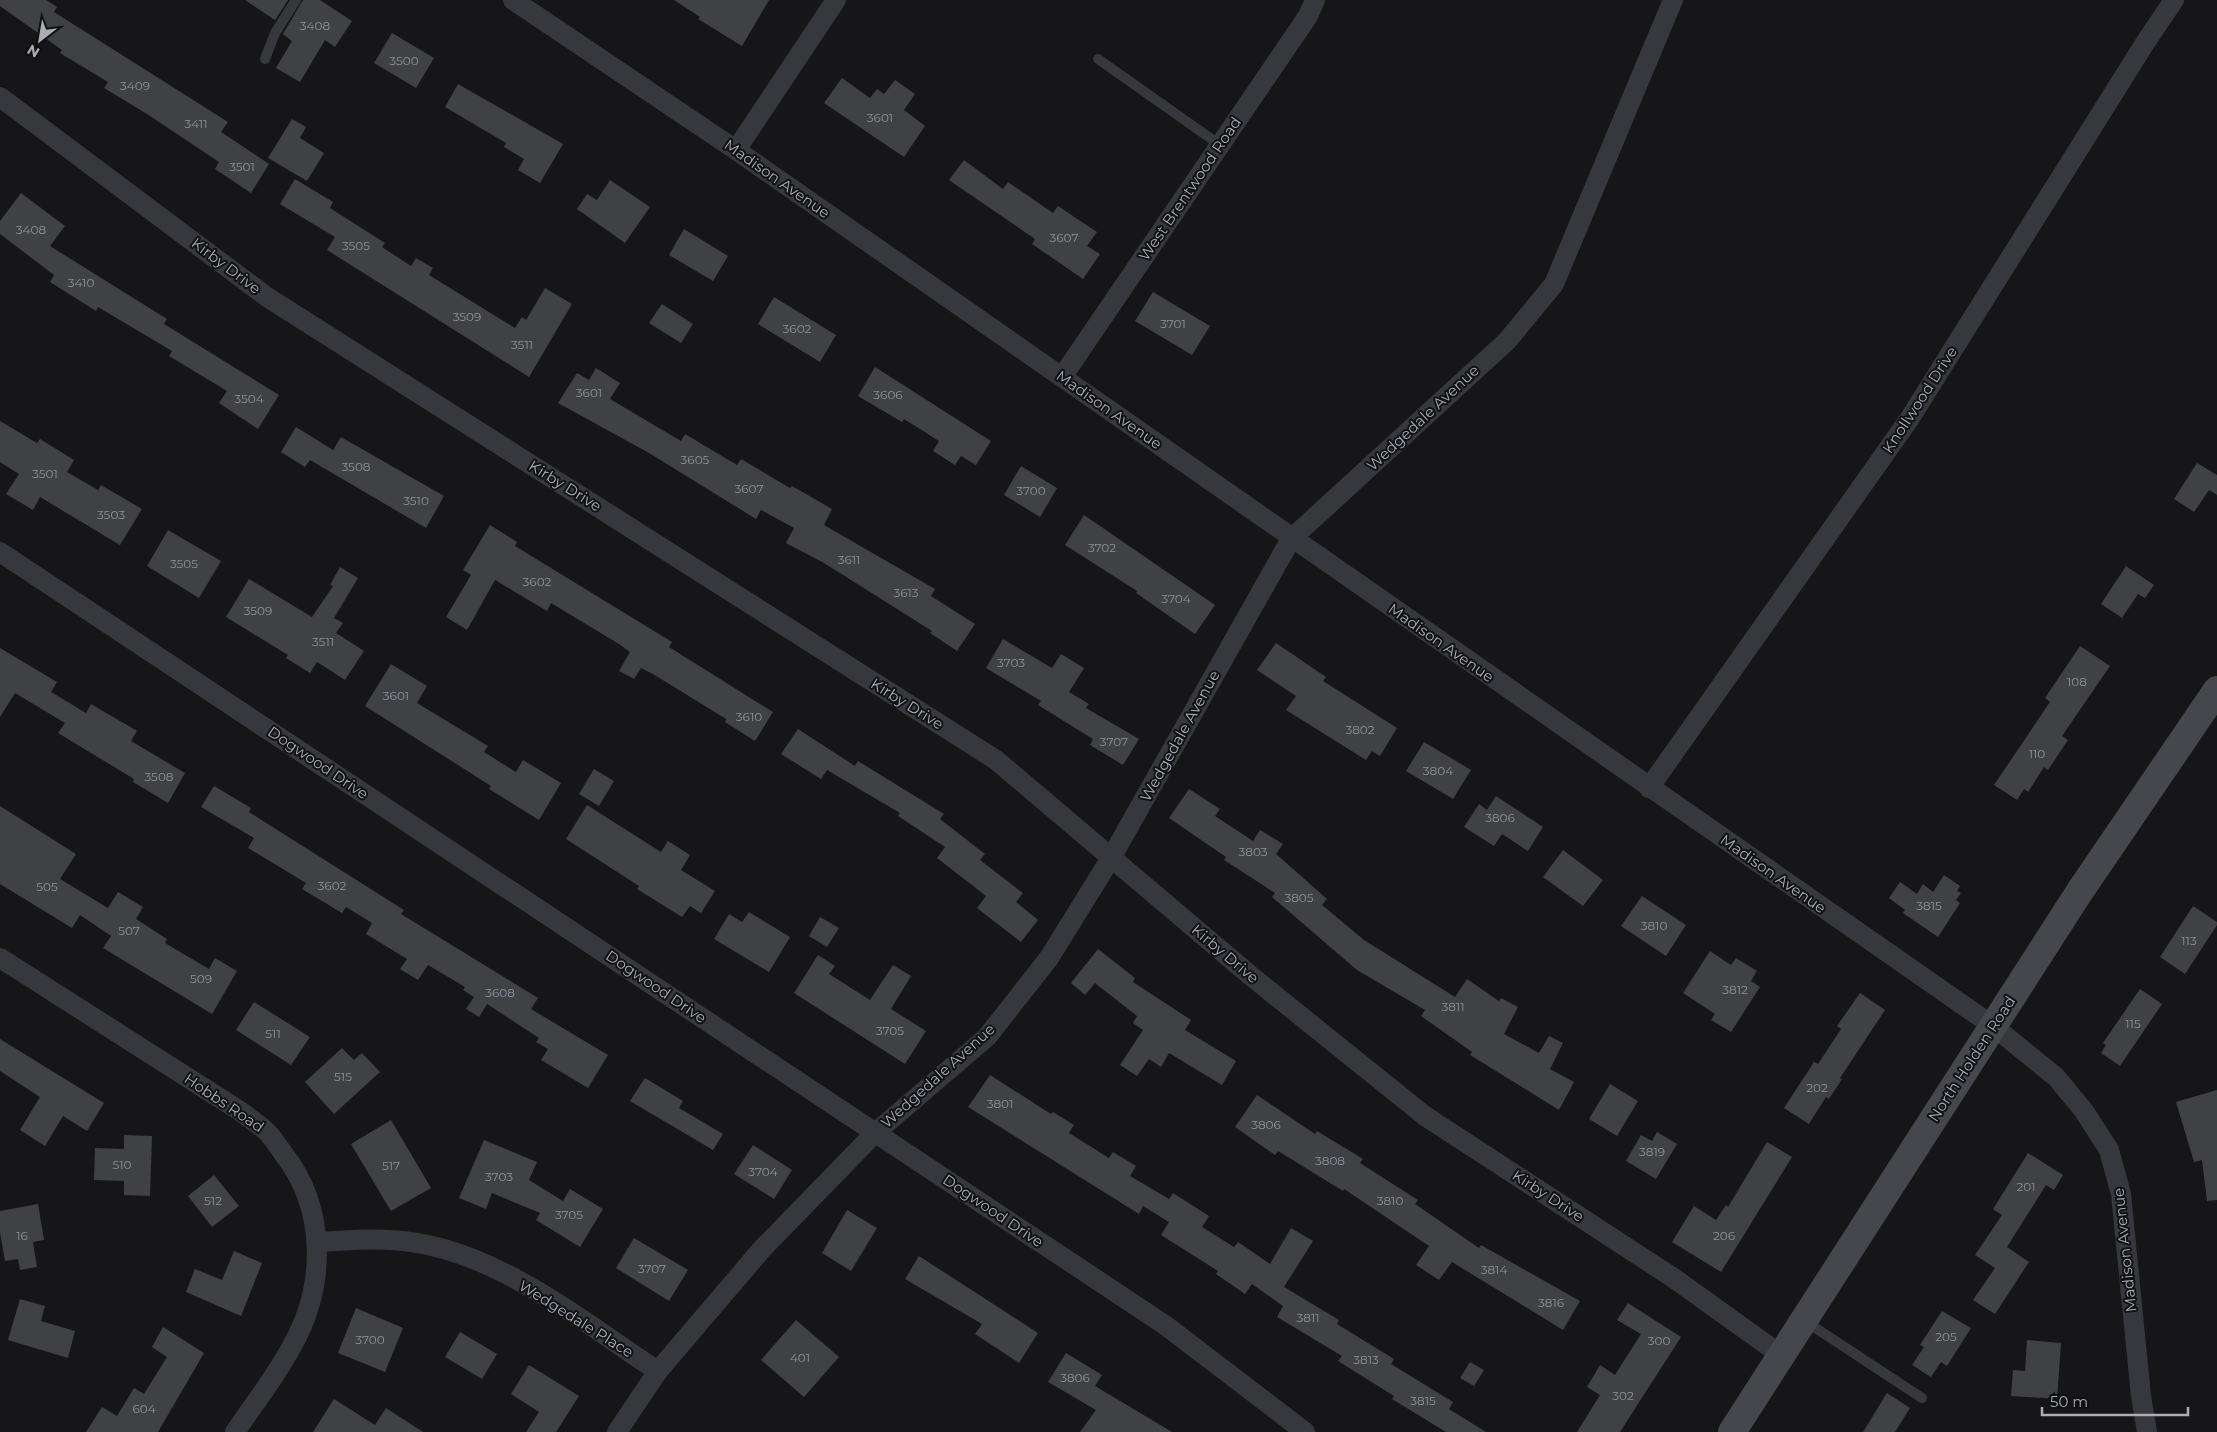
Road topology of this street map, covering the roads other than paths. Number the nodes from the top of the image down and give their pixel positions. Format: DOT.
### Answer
graph roads {
  1 [pos="296,0"];
  2 [pos="513,0"];
  3 [pos="836,0"];
  4 [pos="1315,0"];
  5 [pos="1673,0"];
  6 [pos="2174,0"];
  7 [pos="265,59"];
  8 [pos="1098,59"];
  9 [pos="0,96"];
  10 [pos="1220,145"];
  11 [pos="736,150"];
  12 [pos="1062,376"];
  13 [pos="1291,539"];
  14 [pos="0,552"];
  15 [pos="2217,690"];
  16 [pos="1649,788"];
  17 [pos="1111,858"];
  18 [pos="0,958"];
  19 [pos="1993,1026"];
  20 [pos="875,1133"];
  21 [pos="318,1242"];
  22 [pos="1804,1320"];
  23 [pos="1782,1355"];
  24 [pos="658,1371"];
  25 [pos="1922,1398"];
  26 [pos="235,1432"];
  27 [pos="616,1432"];
  28 [pos="1305,1432"];
  29 [pos="1732,1432"];
  30 [pos="2147,1432"];
  1 -- 7 [label="lane"];
  2 -- 11 [label="street, Madison Avenue"];
  3 -- 11 [label="street"];
  4 -- 10 [label="street, West Brentwood Road"];
  5 -- 13 [label="street, Wedgedale Avenue"];
  6 -- 16 [label="street, Knollwood Drive"];
  8 -- 10 [label="lane"];
  9 -- 17 [label="street, Kirby Drive"];
  10 -- 12 [label="street, West Brentwood Road"];
  11 -- 12 [label="street, Madison Avenue"];
  12 -- 13 [label="street, Madison Avenue"];
  13 -- 16 [label="street, Madison Avenue"];
  13 -- 17 [label="street, Wedgedale Avenue"];
  14 -- 20 [label="street, Dogwood Drive"];
  15 -- 19 [label="main road, North Holden Road"];
  16 -- 19 [label="street, Madison Avenue"];
  17 -- 20 [label="street, Wedgedale Avenue"];
  17 -- 23 [label="street, Kirby Drive"];
  18 -- 21 [label="street, Hobbs Road"];
  19 -- 22 [label="main road, North Holden Road"];
  19 -- 30 [label="street, Madison Avenue"];
  20 -- 24 [label="street, Wedgedale Avenue"];
  20 -- 28 [label="street, Dogwood Drive"];
  21 -- 24 [label="street, Wedgedale Place"];
  21 -- 26 [label="street, Hobbs Road"];
  22 -- 23 [label="main road, North Holden Road"];
  22 -- 25 [label="lane"];
  23 -- 29 [label="main road, North Holden Road"];
  24 -- 27 [label="street, Wedgedale Avenue"];
}
